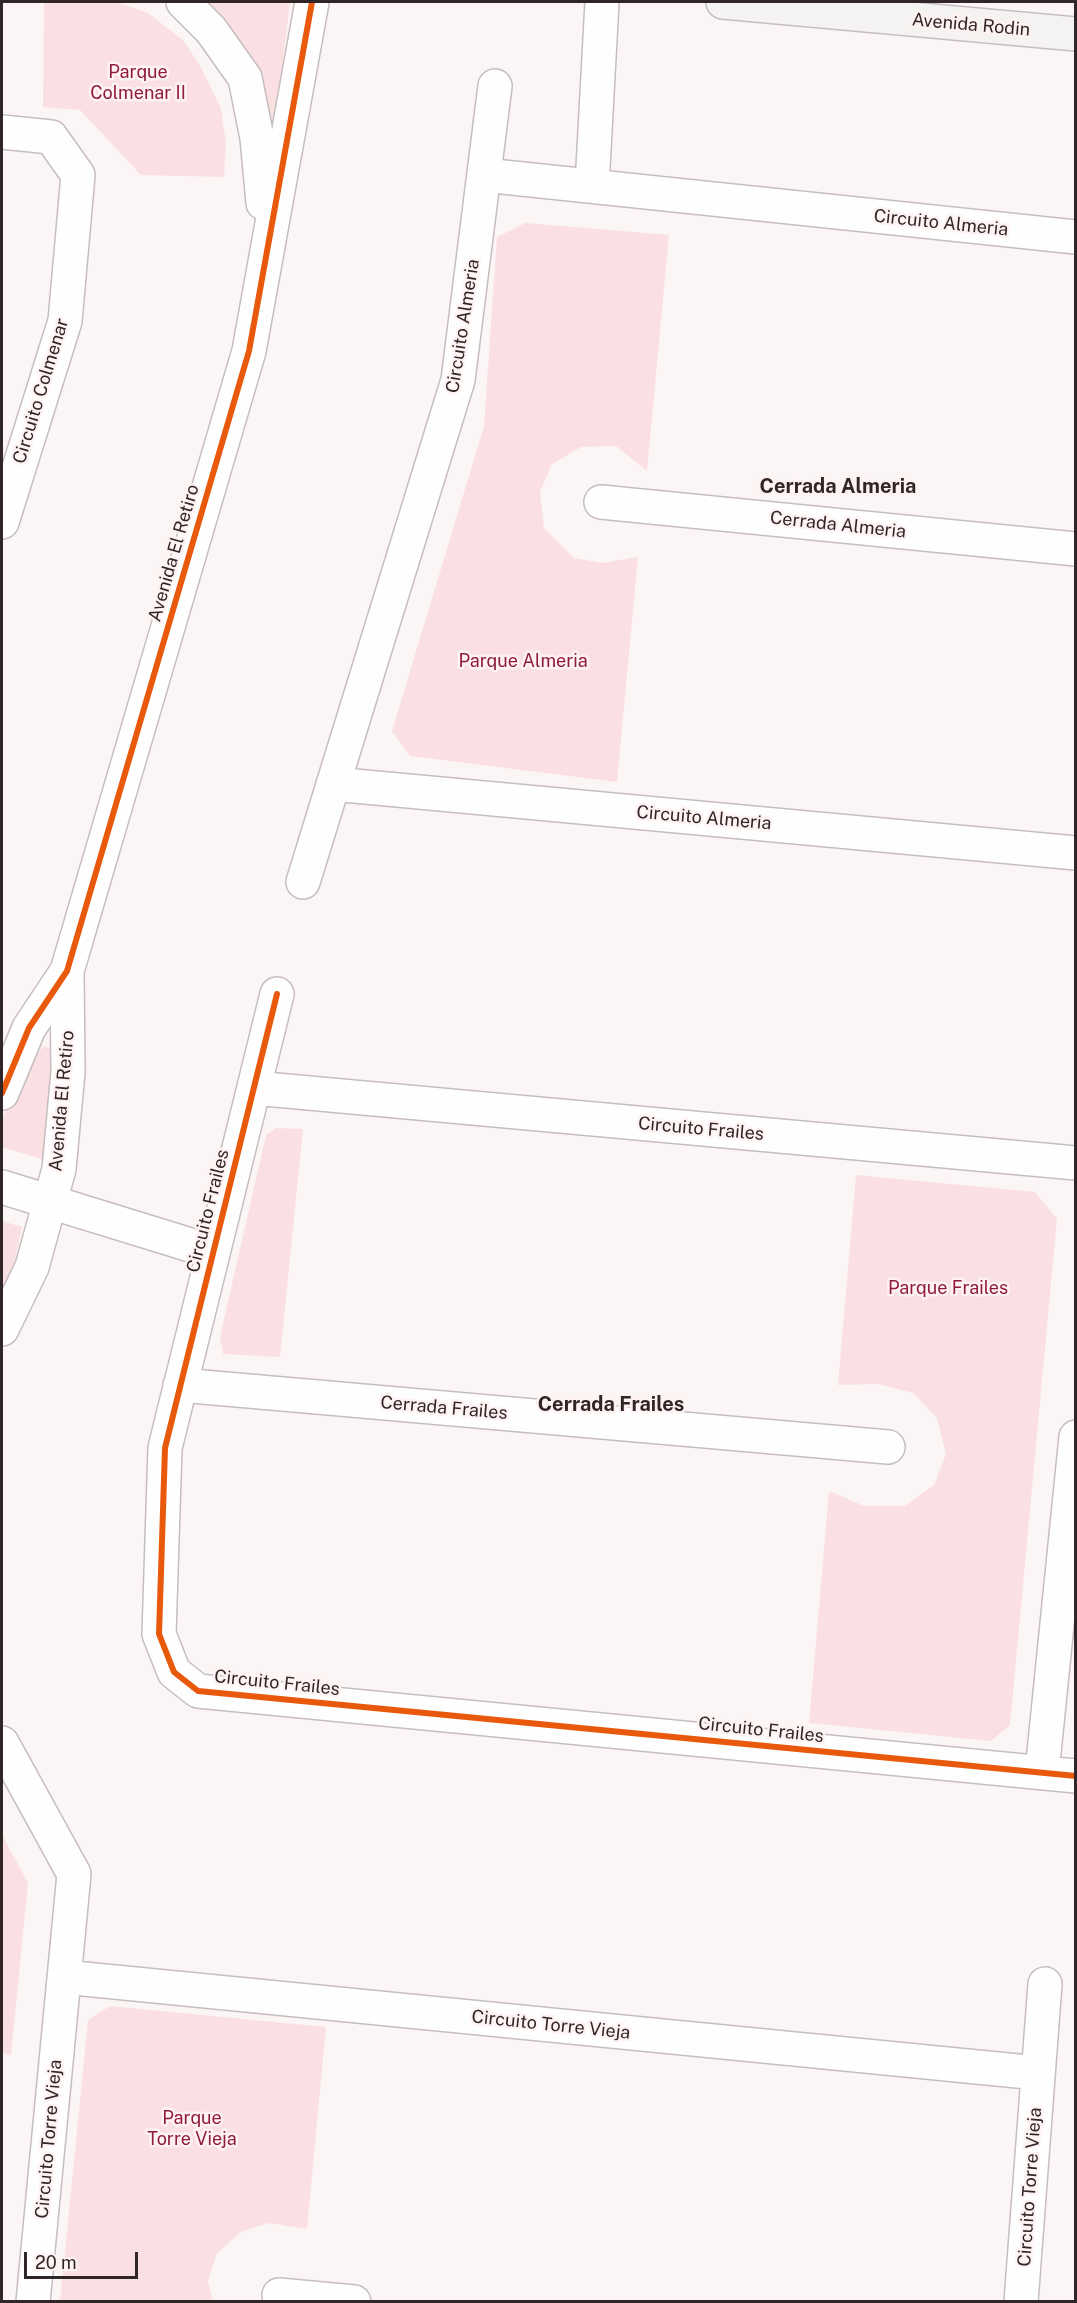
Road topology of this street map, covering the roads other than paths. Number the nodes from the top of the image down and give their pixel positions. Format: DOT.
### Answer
graph roads {
  1 [pos="183,2"];
  2 [pos="312,2"];
  3 [pos="602,2"];
  4 [pos="723,2"];
  5 [pos="1076,34"];
  6 [pos="495,86"];
  7 [pos="2,132"];
  8 [pos="484,175"];
  9 [pos="592,186"];
  10 [pos="1076,237"];
  11 [pos="267,246"];
  12 [pos="14,441"];
  13 [pos="601,502"];
  14 [pos="2,522"];
  15 [pos="1076,549"];
  16 [pos="333,784"];
  17 [pos="1076,853"];
  18 [pos="303,882"];
  19 [pos="67,971"];
  20 [pos="277,994"];
  21 [pos="254,1088"];
  22 [pos="2,1093"];
  23 [pos="1076,1164"];
  24 [pos="2,1187"];
  25 [pos="50,1202"];
  26 [pos="213,1252"];
  27 [pos="2,1329"];
  28 [pos="180,1385"];
  29 [pos="1076,1437"];
  30 [pos="888,1447"];
  31 [pos="2,1745"];
  32 [pos="1042,1772"];
  33 [pos="1076,1776"];
  34 [pos="64,1977"];
  35 [pos="1045,1984"];
  36 [pos="1038,2073"];
  37 [pos="279,2295"];
  38 [pos="33,2301"];
  39 [pos="354,2301"];
  40 [pos="1021,2301"];
  1 -- 11 [label="street, Avenida El Retiro"];
  2 -- 11 [label="street, Avenida El Retiro"];
  3 -- 9 [label="street"];
  4 -- 5 [label="main road, Avenida Rodin"];
  6 -- 8 [label="street, Circuito Almeria"];
  7 -- 12 [label="street, Circuito Colmenar"];
  8 -- 9 [label="street, Circuito Almeria"];
  8 -- 16 [label="street, Circuito Almeria"];
  9 -- 10 [label="street, Circuito Almeria"];
  11 -- 19 [label="street, Avenida El Retiro"];
  12 -- 14 [label="street, Circuito Colmenar"];
  13 -- 15 [label="street, Cerrada Almeria"];
  16 -- 17 [label="street, Circuito Almeria"];
  16 -- 18 [label="street, Circuito Almeria"];
  19 -- 22 [label="street, Avenida El Retiro"];
  19 -- 25 [label="street, Avenida El Retiro"];
  20 -- 21 [label="street, Circuito Frailes"];
  21 -- 23 [label="street, Circuito Frailes"];
  21 -- 26 [label="street, Circuito Frailes"];
  24 -- 25 [label="street, Circuito Frailes"];
  25 -- 26 [label="street, Circuito Frailes"];
  25 -- 27 [label="street, Avenida El Retiro"];
  26 -- 28 [label="street, Circuito Frailes"];
  28 -- 30 [label="street, Cerrada Frailes"];
  28 -- 32 [label="street, Circuito Frailes"];
  29 -- 32 [label="street"];
  31 -- 34 [label="street, Circuito Torre Vieja"];
  32 -- 33 [label="street, Circuito Frailes"];
  34 -- 36 [label="street, Circuito Torre Vieja"];
  34 -- 38 [label="street, Circuito Torre Vieja"];
  35 -- 36 [label="street, Circuito Torre Vieja"];
  36 -- 40 [label="street, Circuito Torre Vieja"];
  37 -- 39 [label="street"];
}
